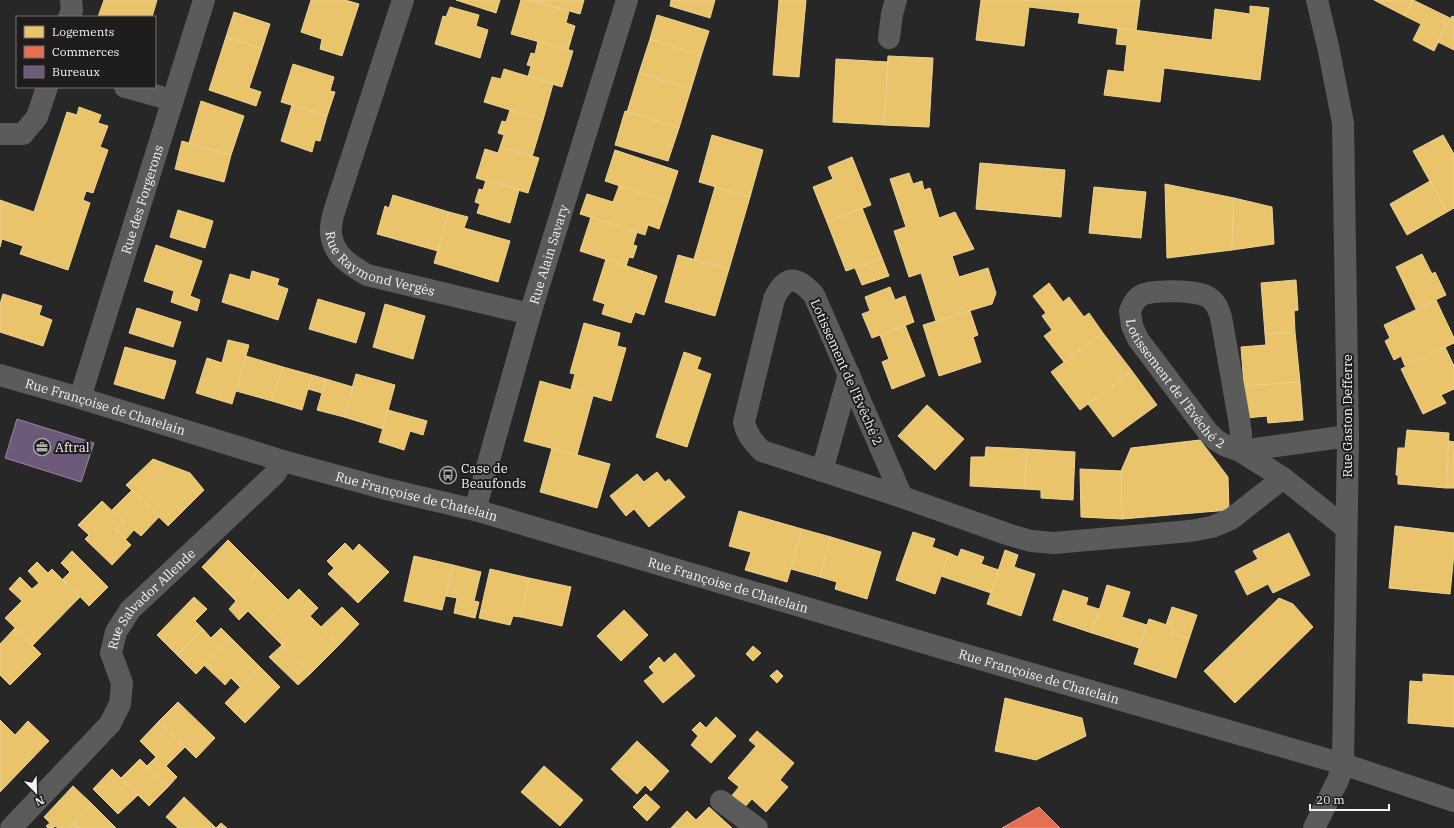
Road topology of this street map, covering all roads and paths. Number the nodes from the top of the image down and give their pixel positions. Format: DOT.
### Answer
graph roads {
  1 [pos="71,0"];
  2 [pos="204,0"];
  3 [pos="403,0"];
  4 [pos="627,0"];
  5 [pos="896,0"];
  6 [pos="1316,0"];
  7 [pos="70,16"];
  8 [pos="888,38"];
  9 [pos="47,88"];
  10 [pos="129,88"];
  11 [pos="172,100"];
  12 [pos="0,134"];
  13 [pos="530,314"];
  14 [pos="849,374"];
  15 [pos="0,375"];
  16 [pos="80,398"];
  17 [pos="1348,436"];
  18 [pos="1240,451"];
  19 [pos="282,461"];
  20 [pos="822,471"];
  21 [pos="1283,478"];
  22 [pos="902,498"];
  23 [pos="475,510"];
  24 [pos="1346,528"];
  25 [pos="1342,764"];
  26 [pos="721,801"];
  27 [pos="1454,801"];
  28 [pos="11,828"];
  29 [pos="757,828"];
  30 [pos="1314,828"];
  1 -- 7 [label="street"];
  2 -- 11 [label="street, Rue des Forgerons"];
  3 -- 13 [label="street, Rue Raymond Vergès"];
  4 -- 13 [label="street, Rue Alain Savary"];
  5 -- 8 [label="street"];
  6 -- 17 [label="street, Rue Gaston Defferre"];
  9 -- 12 [label="street"];
  10 -- 11 [label="street"];
  11 -- 16 [label="street, Rue des Forgerons"];
  13 -- 23 [label="street, Rue Alain Savary"];
  14 -- 20 [label="street"];
  14 -- 20 [label="street, Lotissement de l'Evêché 2"];
  14 -- 22 [label="street, Lotissement de l'Evêché 2"];
  15 -- 16 [label="street, Rue Françoise de Chatelain"];
  16 -- 19 [label="street, Rue Françoise de Chatelain"];
  17 -- 18 [label="street, Lotissement de l'Evêché 2"];
  17 -- 24 [label="street, Rue Gaston Defferre"];
  18 -- 18 [label="street, Lotissement de l'Evêché 2"];
  18 -- 21 [label="street, Lotissement de l'Evêché 2"];
  19 -- 23 [label="street, Rue Françoise de Chatelain"];
  19 -- 28 [label="street, Rue Salvador Allende"];
  20 -- 22 [label="street, Lotissement de l'Evêché 2"];
  21 -- 22 [label="street, Lotissement de l'Evêché 2"];
  21 -- 24 [label="street, Lotissement de l'Evêché 2"];
  23 -- 25 [label="street, Rue Françoise de Chatelain"];
  24 -- 25 [label="street, Rue Gaston Defferre"];
  25 -- 27 [label="street, Rue Françoise de Chatelain"];
  25 -- 30 [label="street, Rue Gaston Defferre"];
  26 -- 29 [label="street"];
}
